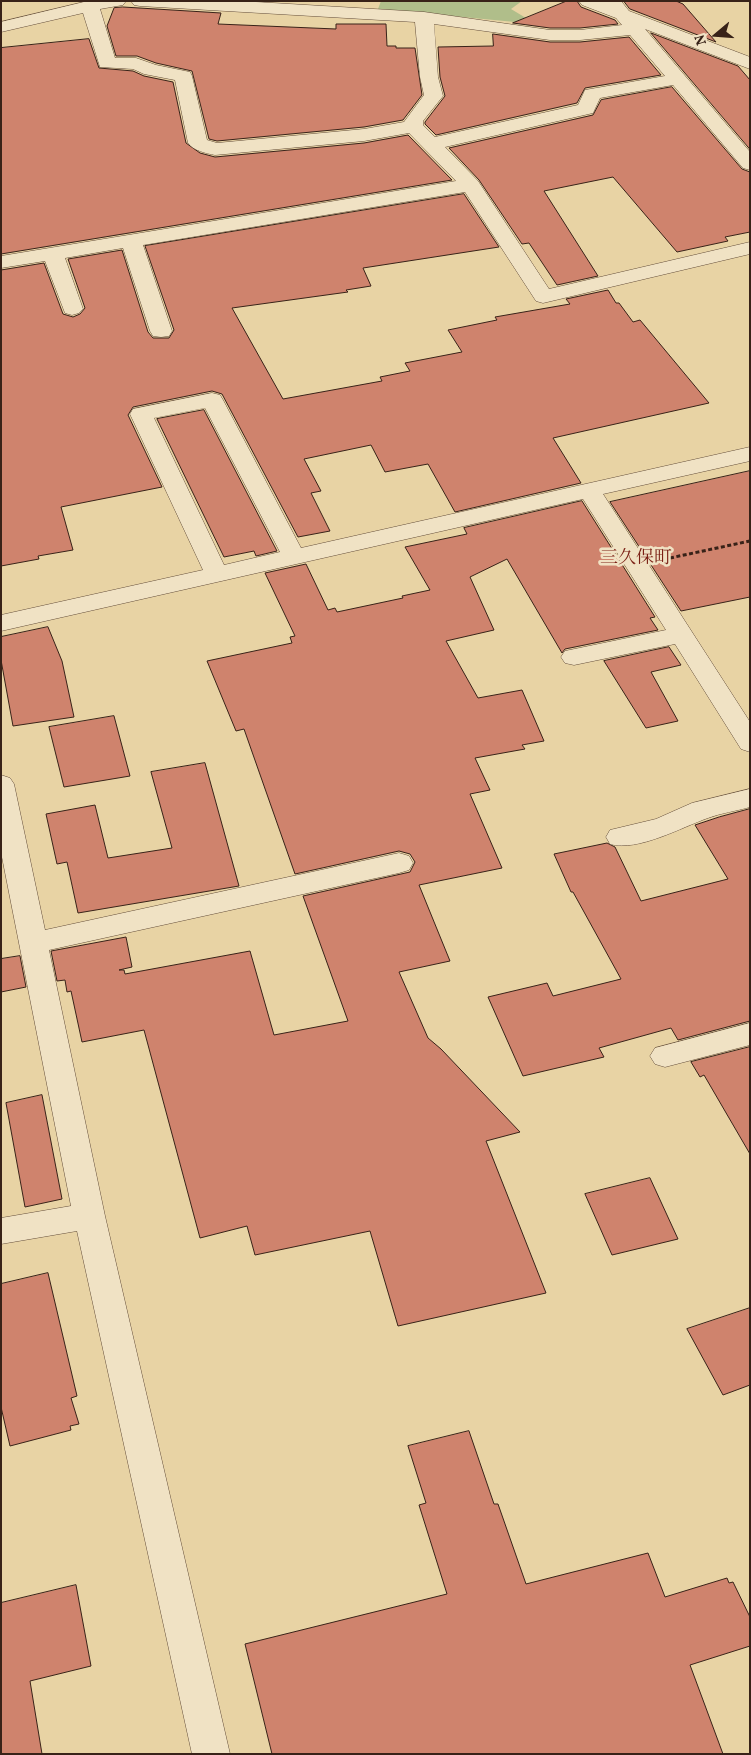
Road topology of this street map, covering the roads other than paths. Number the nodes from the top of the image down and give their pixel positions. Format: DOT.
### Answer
graph roads {
  1 [pos="117,1"];
  2 [pos="140,1"];
  3 [pos="588,1"];
  4 [pos="90,6"];
  5 [pos="40,10"];
  6 [pos="623,15"];
  7 [pos="424,17"];
  8 [pos="1,27"];
  9 [pos="749,63"];
  10 [pos="677,79"];
  11 [pos="413,126"];
  12 [pos="432,144"];
  13 [pos="750,164"];
  14 [pos="471,185"];
  15 [pos="131,240"];
  16 [pos="750,248"];
  17 [pos="53,253"];
  18 [pos="1,262"];
  19 [pos="72,309"];
  20 [pos="161,332"];
  21 [pos="750,454"];
  22 [pos="590,492"];
  23 [pos="295,558"];
  24 [pos="217,575"];
  25 [pos="1,623"];
  26 [pos="681,635"];
  27 [pos="574,657"];
  28 [pos="742,718"];
  29 [pos="750,743"];
  30 [pos="1,784"];
  31 [pos="750,798"];
  32 [pos="620,837"];
  33 [pos="399,863"];
  34 [pos="34,943"];
  35 [pos="750,1034"];
  36 [pos="665,1056"];
  37 [pos="89,1216"];
  38 [pos="1,1231"];
  39 [pos="211,1754"];
  1 -- 4 [label="street"];
  2 -- 7 [label="street"];
  3 -- 6 [label="street"];
  4 -- 5 [label="street"];
  4 -- 11 [label="street"];
  5 -- 8 [label="street"];
  6 -- 7 [label="street"];
  6 -- 9 [label="street"];
  6 -- 10 [label="street"];
  7 -- 11 [label="street"];
  10 -- 12 [label="street"];
  10 -- 13 [label="street"];
  11 -- 12 [label="street"];
  12 -- 14 [label="street"];
  14 -- 15 [label="street"];
  14 -- 16 [label="street"];
  15 -- 17 [label="street"];
  15 -- 20 [label="street"];
  17 -- 18 [label="street"];
  17 -- 19 [label="street"];
  21 -- 22 [label="street"];
  22 -- 23 [label="street"];
  22 -- 26 [label="street"];
  23 -- 24 [label="street"];
  23 -- 24 [label="street"];
  24 -- 25 [label="street"];
  26 -- 27 [label="street"];
  26 -- 28 [label="street"];
  28 -- 29 [label="street"];
  30 -- 34 [label="street"];
  31 -- 32 [label="street"];
  33 -- 34 [label="street"];
  34 -- 37 [label="street"];
  35 -- 36 [label="street"];
  37 -- 38 [label="street"];
  37 -- 39 [label="street"];
}
